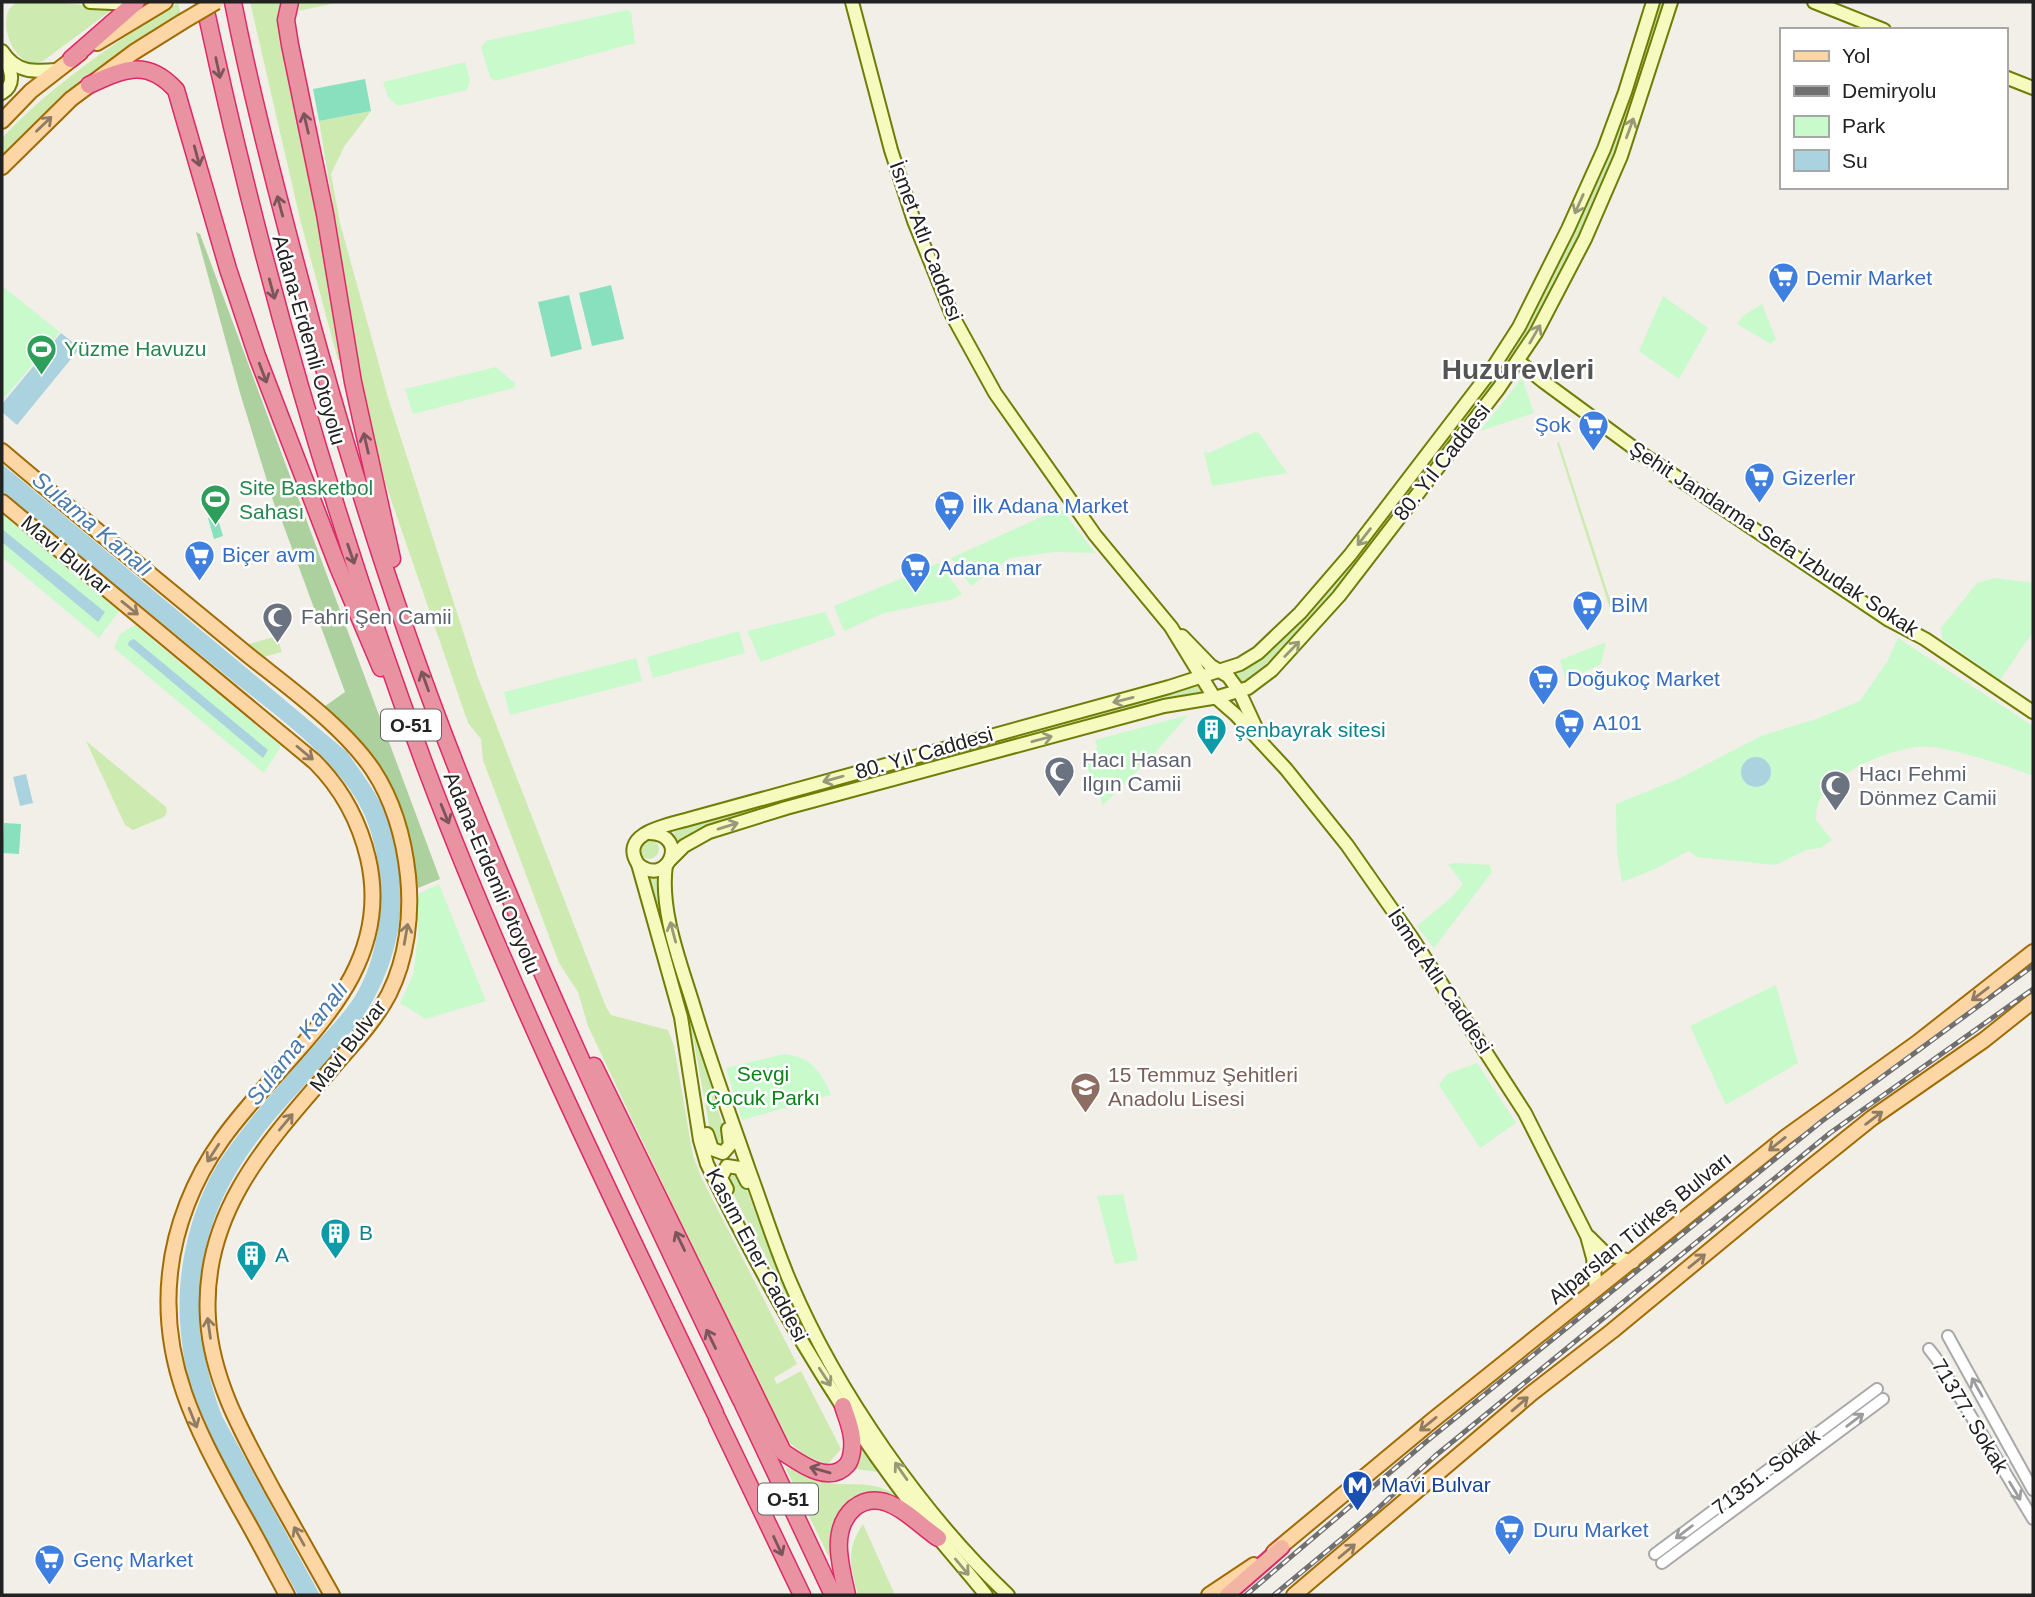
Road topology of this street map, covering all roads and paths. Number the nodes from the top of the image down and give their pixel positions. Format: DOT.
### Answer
graph roads {
  1 [pos="90,2"];
  2 [pos="165,2"];
  3 [pos="204,2"];
  4 [pos="216,2"];
  5 [pos="233,2"];
  6 [pos="290,2"];
  7 [pos="852,2"];
  8 [pos="1653,2"];
  9 [pos="1671,2"];
  10 [pos="1814,2"];
  11 [pos="136,3"];
  12 [pos="1879,28"];
  13 [pos="2,52"];
  14 [pos="71,58"];
  15 [pos="57,70"];
  16 [pos="2007,78"];
  17 [pos="89,85"];
  18 [pos="2033,88"];
  19 [pos="2,93"];
  20 [pos="2,121"];
  21 [pos="2,167"];
  22 [pos="1518,361"];
  23 [pos="2,451"];
  24 [pos="2,502"];
  25 [pos="1171,627"];
  26 [pos="406,629"];
  27 [pos="1219,671"];
  28 [pos="1201,676"];
  29 [pos="1239,691"];
  30 [pos="1218,698"];
  31 [pos="2033,712"];
  32 [pos="1264,744"];
  33 [pos="428,772"];
  34 [pos="647,832"];
  35 [pos="668,863"];
  36 [pos="638,864"];
  37 [pos="2033,952"];
  38 [pos="542,974"];
  39 [pos="691,997"];
  40 [pos="2033,1000"];
  41 [pos="677,1001"];
  42 [pos="1587,1236"];
  43 [pos="1633,1262"];
  44 [pos="1596,1290"];
  45 [pos="818,1336"];
  46 [pos="1948,1336"];
  47 [pos="807,1349"];
  48 [pos="1928,1349"];
  49 [pos="1880,1394"];
  50 [pos="843,1406"];
  51 [pos="2033,1490"];
  52 [pos="2033,1519"];
  53 [pos="938,1538"];
  54 [pos="1282,1547"];
  55 [pos="1659,1558"];
  56 [pos="287,1595"];
  57 [pos="332,1595"];
  58 [pos="802,1595"];
  59 [pos="833,1595"];
  60 [pos="847,1595"];
  61 [pos="986,1595"];
  62 [pos="1008,1595"];
  63 [pos="1209,1595"];
  64 [pos="1227,1595"];
  65 [pos="1294,1595"];
  1 -- 11 [label="main road"];
  2 -- 14 [label="main road"];
  3 -- 33 [label="highway, Adana-Erdemli Otoyolu / O-51, one-way"];
  4 -- 17 [label="main road, bridge"];
  26 -- 5 [label="highway, Adana-Erdemli Otoyolu / O-51, one-way"];
  26 -- 6 [label="highway, one-way"];
  7 -- 25 [label="main road, İsmet Atlı Caddesi"];
  8 -- 27 [label="main road, 80. Yıl Caddesi, one-way"];
  22 -- 9 [label="main road, 80. Yıl Caddesi, one-way"];
  10 -- 12 [label="main road"];
  11 -- 14 [label="highway"];
  13 -- 15 [label="main road"];
  13 -- 19 [label="main road"];
  14 -- 15 [label="main road"];
  15 -- 20 [label="main road"];
  16 -- 18 [label="main road"];
  21 -- 17 [label="main road, one-way"];
  17 -- 33 [label="highway, one-way"];
  29 -- 22 [label="main road, 80. Yıl Caddesi, one-way"];
  22 -- 31 [label="main road, Şehit Jandarma Sefa İzbudak Sokak"];
  57 -- 23 [label="main road, Mavi Bulvar, one-way"];
  24 -- 56 [label="main road, Mavi Bulvar, one-way"];
  25 -- 27 [label="main road, İsmet Atlı Caddesi"];
  25 -- 28 [label="main road, İsmet Atlı Caddesi"];
  38 -- 26 [label="highway, Adana-Erdemli Otoyolu / O-51, one-way"];
  27 -- 28 [label="main road, 80. Yıl Caddesi"];
  27 -- 29 [label="main road, İsmet Atlı Caddesi"];
  28 -- 30 [label="main road, İsmet Atlı Caddesi"];
  28 -- 34 [label="main road, 80. Yıl Caddesi, one-way"];
  29 -- 30 [label="main road, 80. Yıl Caddesi"];
  29 -- 32 [label="main road, İsmet Atlı Caddesi"];
  30 -- 32 [label="main road, İsmet Atlı Caddesi"];
  35 -- 30 [label="main road, 80. Yıl Caddesi, one-way"];
  32 -- 42 [label="main road, İsmet Atlı Caddesi"];
  33 -- 58 [label="highway, Adana-Erdemli Otoyolu / O-51, one-way"];
  34 -- 35 [label="main road"];
  34 -- 36 [label="main road"];
  35 -- 36 [label="main road"];
  39 -- 35 [label="main road, Kasım Ener Caddesi, one-way"];
  36 -- 41 [label="main road, Kasım Ener Caddesi"];
  37 -- 43 [label="main road, Alparslan Türkeş Bulvarı, one-way"];
  50 -- 38 [label="highway, one-way"];
  59 -- 38 [label="highway, Adana-Erdemli Otoyolu / O-51, one-way"];
  39 -- 41 [label="main road"];
  39 -- 45 [label="main road, Kasım Ener Caddesi"];
  65 -- 40 [label="main road, one-way"];
  41 -- 47 [label="main road, Kasım Ener Caddesi"];
  42 -- 43 [label="main road"];
  42 -- 44 [label="main road"];
  43 -- 44 [label="main road, Alparslan Türkeş Bulvarı"];
  44 -- 54 [label="main road, Alparslan Türkeş Bulvarı, one-way"];
  45 -- 47 [label="main road"];
  62 -- 45 [label="main road, Kasım Ener Caddesi, one-way"];
  51 -- 46 [label="street, 71377. Sokak, one-way"];
  47 -- 50 [label="main road, Kasım Ener Caddesi, one-way"];
  48 -- 52 [label="street, 71377. Sokak, one-way"];
  49 -- 55 [label="street, 71351. Sokak"];
  50 -- 53 [label="main road, Kasım Ener Caddesi"];
  53 -- 60 [label="highway"];
  53 -- 61 [label="main road, Kasım Ener Caddesi, one-way"];
  54 -- 63 [label="main road, Alparslan Türkeş Bulvarı"];
  54 -- 64 [label="highway, Alparslan Türkeş Bulvarı"];
}
